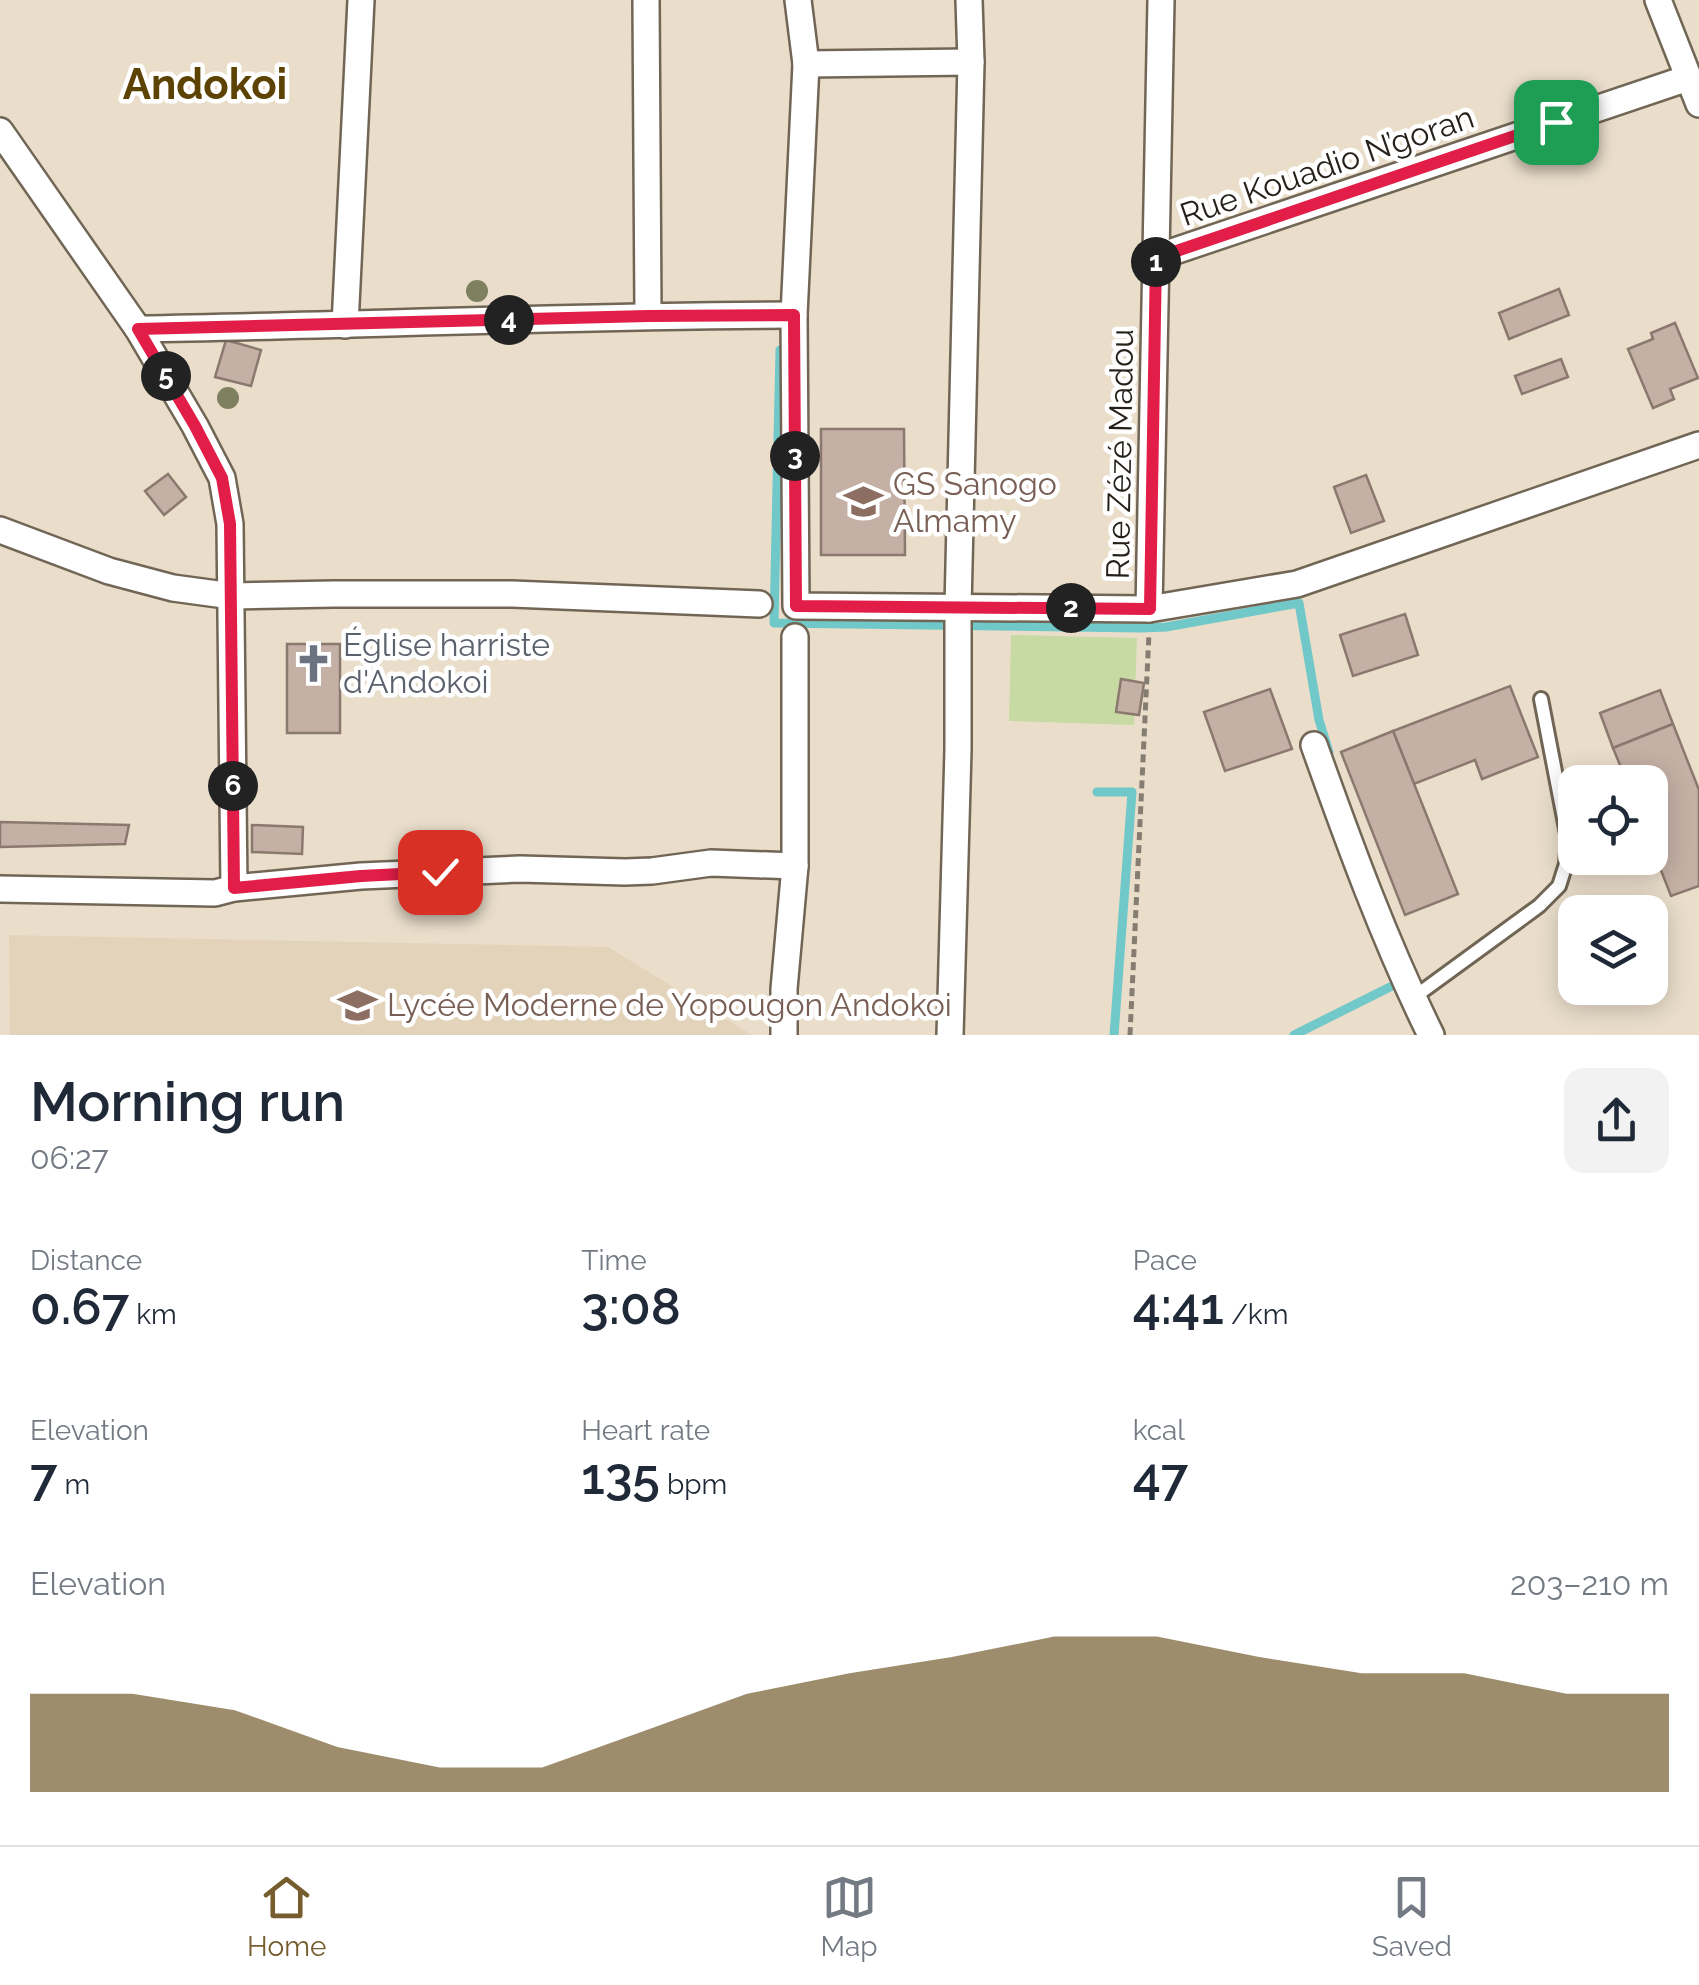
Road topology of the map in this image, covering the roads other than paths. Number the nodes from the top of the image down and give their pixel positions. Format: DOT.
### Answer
graph roads {
  1 [pos="361,0"];
  2 [pos="646,0"];
  3 [pos="798,0"];
  4 [pos="969,0"];
  5 [pos="1161,0"];
  6 [pos="1658,0"];
  7 [pos="971,62"];
  8 [pos="806,64"];
  9 [pos="1688,78"];
  10 [pos="1699,104"];
  11 [pos="0,131"];
  12 [pos="1156,258"];
  13 [pos="794,315"];
  14 [pos="648,316"];
  15 [pos="346,325"];
  16 [pos="138,329"];
  17 [pos="1699,445"];
  18 [pos="0,530"];
  19 [pos="232,596"];
  20 [pos="759,604"];
  21 [pos="958,607"];
  22 [pos="1150,609"];
  23 [pos="795,637"];
  24 [pos="1541,699"];
  25 [pos="1314,745"];
  26 [pos="795,866"];
  27 [pos="234,888"];
  28 [pos="0,889"];
  29 [pos="1413,998"];
  30 [pos="784,1035"];
  31 [pos="950,1035"];
  32 [pos="1431,1035"];
  1 -- 15 [label="street"];
  2 -- 14 [label="street"];
  3 -- 8 [label="street"];
  4 -- 7 [label="street"];
  5 -- 12 [label="street, Rue Zézé Madou"];
  6 -- 9 [label="street"];
  7 -- 8 [label="street"];
  7 -- 21 [label="street"];
  8 -- 13 [label="street"];
  9 -- 10 [label="street"];
  9 -- 12 [label="street, Rue Kouadio N’goran"];
  11 -- 16 [label="street"];
  12 -- 22 [label="street, Rue Zézé Madou"];
  13 -- 14 [label="street"];
  13 -- 21 [label="street"];
  14 -- 15 [label="street"];
  15 -- 16 [label="street"];
  16 -- 19 [label="street"];
  17 -- 22 [label="street"];
  18 -- 19 [label="street"];
  19 -- 20 [label="street"];
  19 -- 27 [label="street"];
  21 -- 22 [label="street"];
  21 -- 31 [label="street"];
  23 -- 26 [label="street"];
  24 -- 29 [label="lane"];
  25 -- 29 [label="street"];
  26 -- 27 [label="street"];
  26 -- 30 [label="street"];
  27 -- 28 [label="street"];
  29 -- 32 [label="street"];
}
